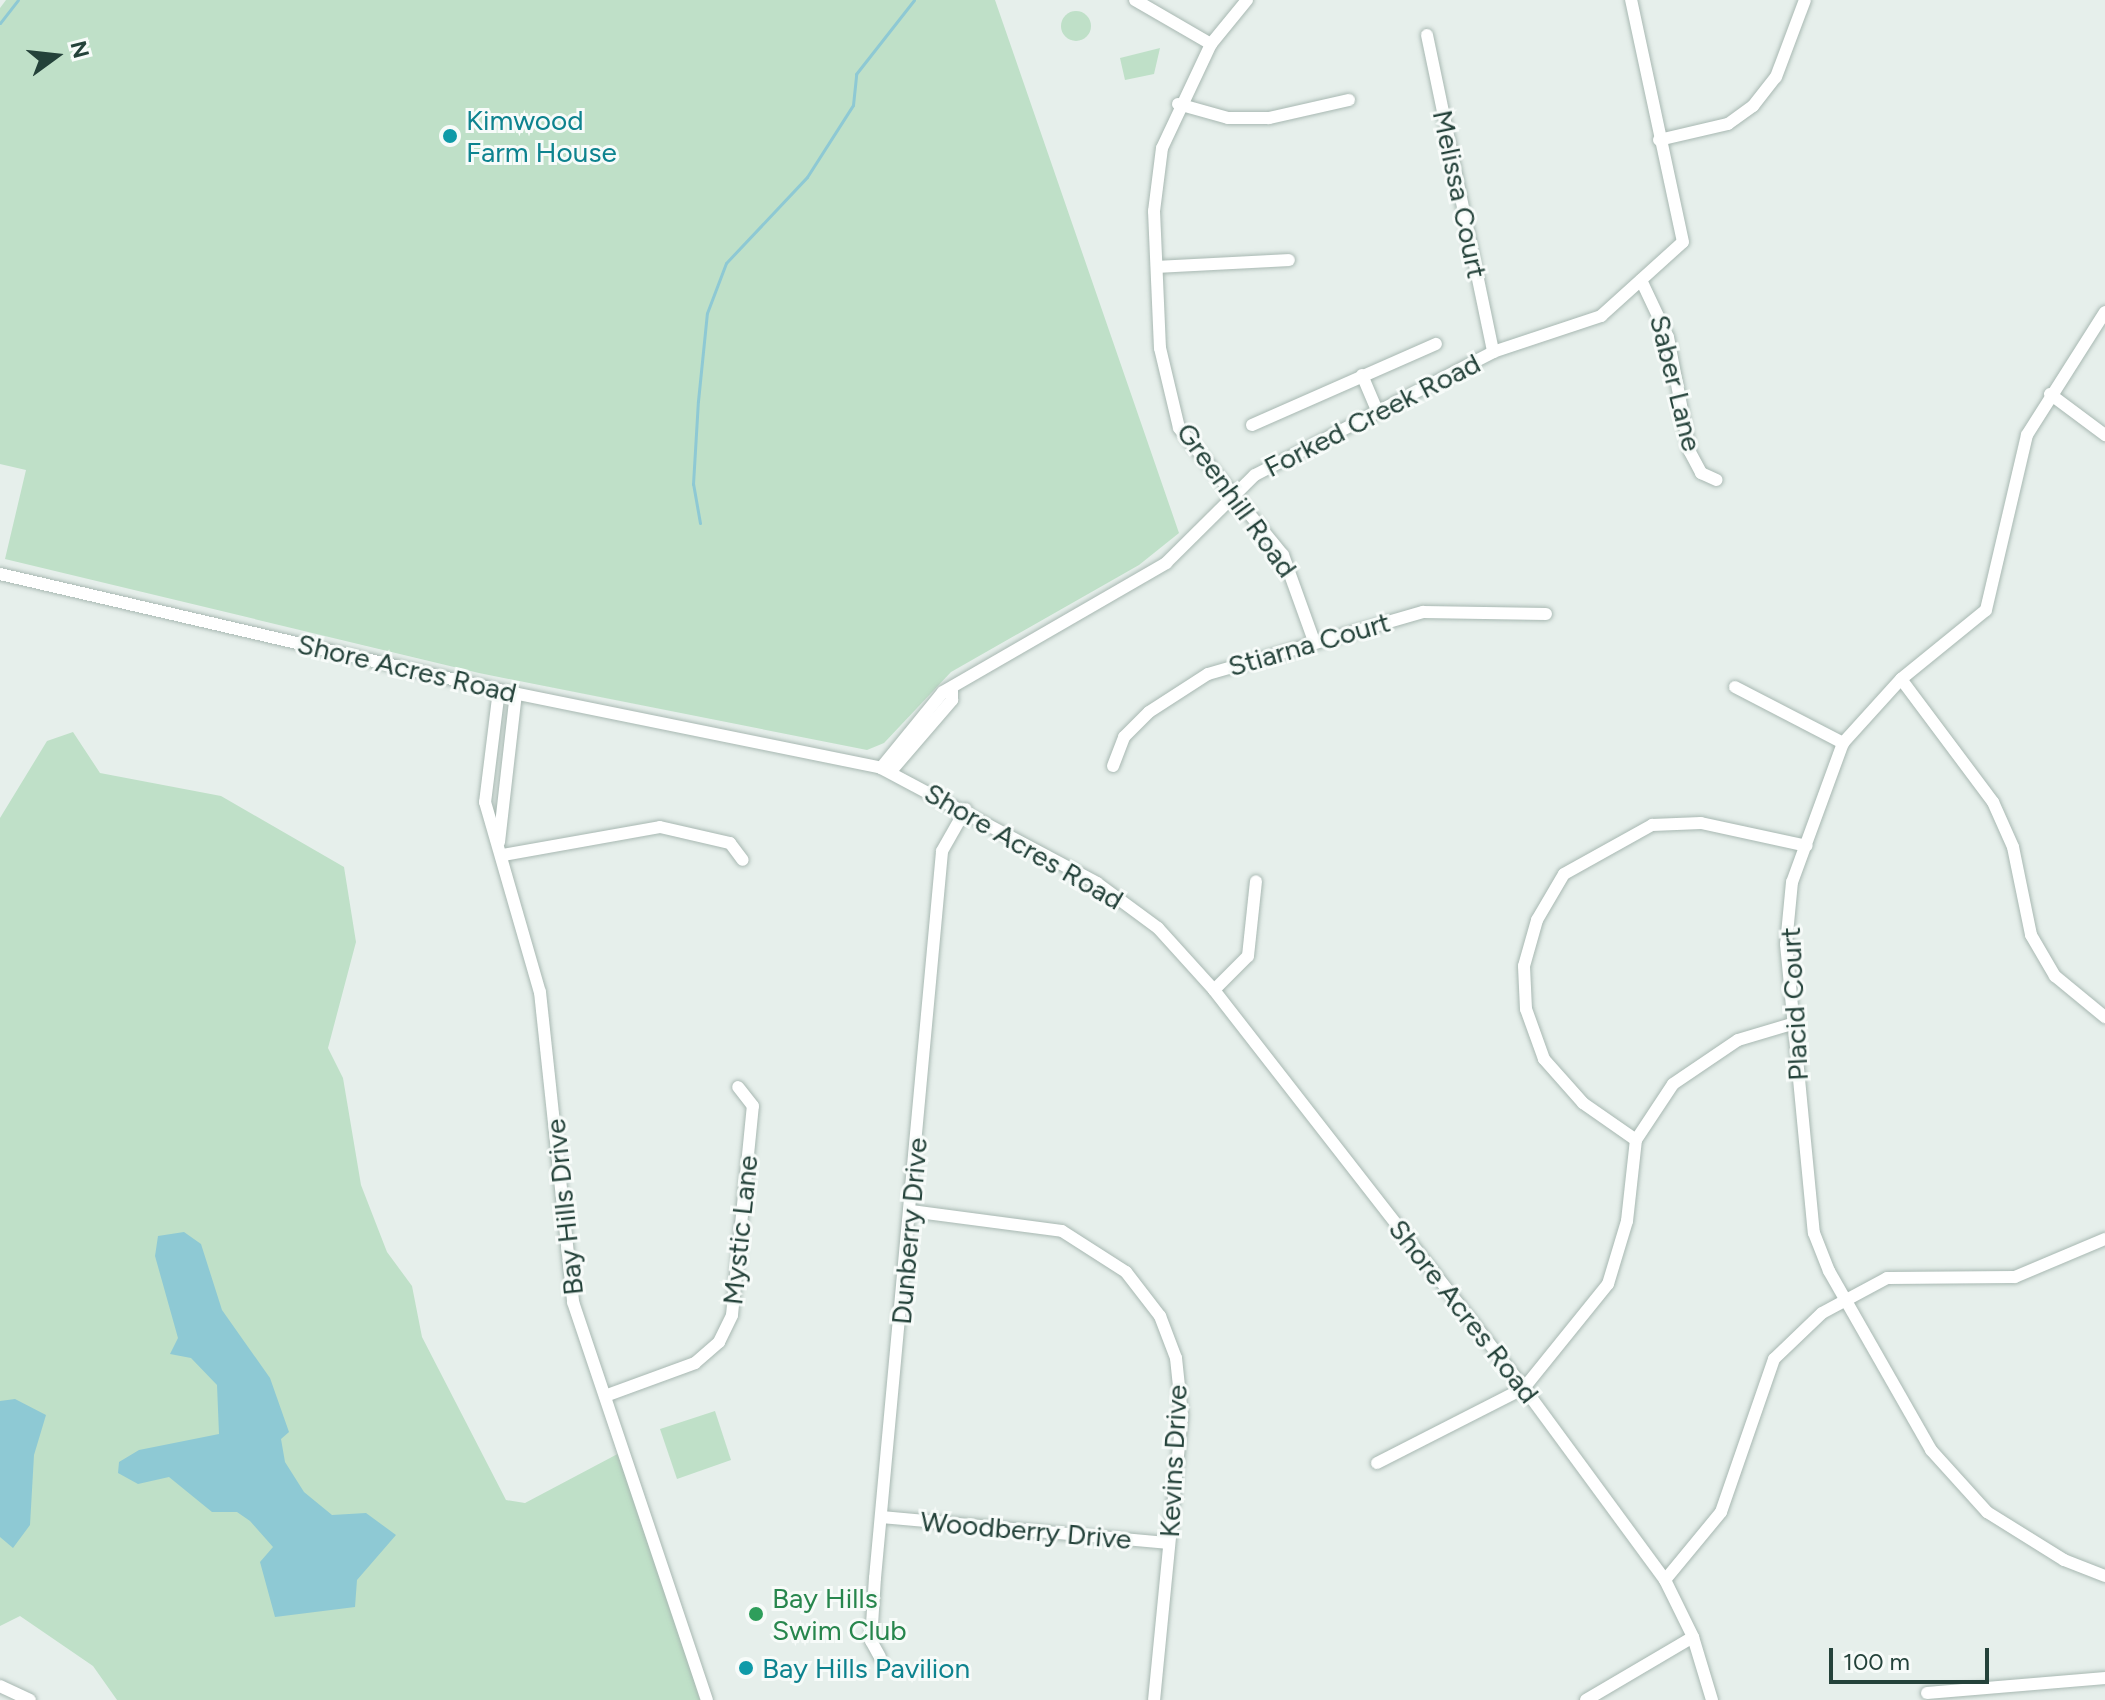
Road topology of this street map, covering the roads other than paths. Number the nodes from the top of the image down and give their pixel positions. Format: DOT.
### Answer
graph roads {
  1 [pos="1247,0"];
  2 [pos="1631,0"];
  3 [pos="1805,0"];
  4 [pos="1140,1"];
  5 [pos="1427,35"];
  6 [pos="1211,44"];
  7 [pos="1349,100"];
  8 [pos="1178,104"];
  9 [pos="1659,140"];
  10 [pos="1289,260"];
  11 [pos="1157,267"];
  12 [pos="1641,280"];
  13 [pos="2105,312"];
  14 [pos="1436,344"];
  15 [pos="1493,352"];
  16 [pos="1362,375"];
  17 [pos="2050,394"];
  18 [pos="1377,410"];
  19 [pos="1252,425"];
  20 [pos="2105,435"];
  21 [pos="1717,480"];
  22 [pos="1235,495"];
  23 [pos="0,574"];
  24 [pos="1546,614"];
  25 [pos="1314,641"];
  26 [pos="1901,679"];
  27 [pos="1735,687"];
  28 [pos="499,690"];
  29 [pos="516,693"];
  30 [pos="1843,743"];
  31 [pos="1113,766"];
  32 [pos="886,769"];
  33 [pos="966,809"];
  34 [pos="1807,846"];
  35 [pos="501,849"];
  36 [pos="743,860"];
  37 [pos="1256,881"];
  38 [pos="1214,990"];
  39 [pos="2105,1017"];
  40 [pos="1792,1024"];
  41 [pos="738,1087"];
  42 [pos="1636,1140"];
  43 [pos="911,1211"];
  44 [pos="2105,1239"];
  45 [pos="1845,1297"];
  46 [pos="1524,1388"];
  47 [pos="605,1396"];
  48 [pos="1377,1463"];
  49 [pos="882,1517"];
  50 [pos="1169,1543"];
  51 [pos="2105,1576"];
  52 [pos="1665,1580"];
  53 [pos="1693,1637"];
  54 [pos="880,1657"];
  55 [pos="2105,1678"];
  56 [pos="0,1686"];
  57 [pos="1927,1693"];
  58 [pos="30,1700"];
  59 [pos="707,1700"];
  60 [pos="1154,1700"];
  61 [pos="1586,1700"];
  62 [pos="1712,1700"];
  1 -- 6 [label="street, Greenhill Road"];
  2 -- 9 [label="street"];
  3 -- 9 [label="street"];
  4 -- 6 [label="street"];
  5 -- 15 [label="street, Melissa Court"];
  6 -- 8 [label="street, Greenhill Road"];
  7 -- 8 [label="street"];
  8 -- 11 [label="street, Greenhill Road"];
  9 -- 12 [label="street, Forked Creek Road"];
  10 -- 11 [label="street"];
  11 -- 22 [label="street, Greenhill Road"];
  12 -- 15 [label="street, Forked Creek Road"];
  12 -- 21 [label="street, Saber Lane"];
  13 -- 17 [label="street, Placid Court"];
  14 -- 16 [label="street"];
  15 -- 18 [label="street, Forked Creek Road"];
  16 -- 18 [label="street"];
  16 -- 19 [label="street"];
  17 -- 20 [label="street"];
  17 -- 26 [label="street, Placid Court"];
  18 -- 22 [label="street, Forked Creek Road"];
  22 -- 25 [label="street, Greenhill Road"];
  22 -- 32 [label="street, Forked Creek Road"];
  23 -- 28 [label="street, Shore Acres Road"];
  24 -- 25 [label="street, Stiarna Court"];
  25 -- 31 [label="street, Stiarna Court"];
  26 -- 30 [label="street, Placid Court"];
  26 -- 39 [label="street"];
  27 -- 30 [label="street"];
  28 -- 29 [label="street, Shore Acres Road"];
  28 -- 35 [label="street, Bay Hills Drive"];
  29 -- 32 [label="street, Shore Acres Road"];
  29 -- 35 [label="street, Bay Hills Drive"];
  30 -- 34 [label="street, Placid Court"];
  32 -- 33 [label="street, Shore Acres Road"];
  33 -- 38 [label="street, Shore Acres Road"];
  33 -- 43 [label="street, Dunberry Drive"];
  34 -- 40 [label="street, Placid Court"];
  34 -- 42 [label="street"];
  35 -- 36 [label="street"];
  35 -- 47 [label="street, Bay Hills Drive"];
  37 -- 38 [label="street"];
  38 -- 46 [label="street, Shore Acres Road"];
  40 -- 42 [label="street"];
  40 -- 45 [label="street, Placid Court"];
  41 -- 47 [label="street, Mystic Lane"];
  42 -- 46 [label="street"];
  43 -- 49 [label="street, Dunberry Drive"];
  43 -- 50 [label="street, Kevins Drive"];
  44 -- 45 [label="street"];
  45 -- 51 [label="street, Placid Court"];
  45 -- 52 [label="street"];
  46 -- 48 [label="street"];
  46 -- 52 [label="street, Shore Acres Road"];
  47 -- 59 [label="street, Bay Hills Drive"];
  49 -- 50 [label="street, Woodberry Drive"];
  49 -- 54 [label="street, Dunberry Drive"];
  50 -- 60 [label="street, Kevins Drive"];
  52 -- 53 [label="street, Shore Acres Road"];
  53 -- 61 [label="street"];
  53 -- 62 [label="street, Shore Acres Road"];
  55 -- 57 [label="street"];
  56 -- 58 [label="street"];
}
